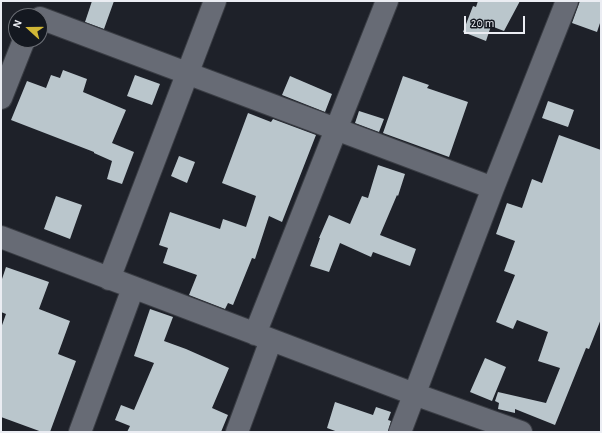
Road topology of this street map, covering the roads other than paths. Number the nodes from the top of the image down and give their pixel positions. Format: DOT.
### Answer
graph roads {
  1 [pos="215,1"];
  2 [pos="387,1"];
  3 [pos="567,1"];
  4 [pos="48,21"];
  5 [pos="21,48"];
  6 [pos="188,73"];
  7 [pos="1,98"];
  8 [pos="337,129"];
  9 [pos="493,188"];
  10 [pos="1,238"];
  11 [pos="109,279"];
  12 [pos="133,288"];
  13 [pos="263,337"];
  14 [pos="414,394"];
  15 [pos="80,432"];
  16 [pos="237,432"];
  17 [pos="400,432"];
  18 [pos="521,432"];
  1 -- 6 [label="street"];
  2 -- 8 [label="street"];
  3 -- 9 [label="street"];
  4 -- 6 [label="street"];
  5 -- 7 [label="street"];
  6 -- 8 [label="street"];
  6 -- 11 [label="street"];
  8 -- 9 [label="street"];
  8 -- 13 [label="street"];
  9 -- 14 [label="street"];
  10 -- 11 [label="street"];
  11 -- 12 [label="street"];
  12 -- 13 [label="street"];
  12 -- 15 [label="street"];
  13 -- 14 [label="street"];
  13 -- 16 [label="street"];
  14 -- 17 [label="street"];
  14 -- 18 [label="street"];
}
